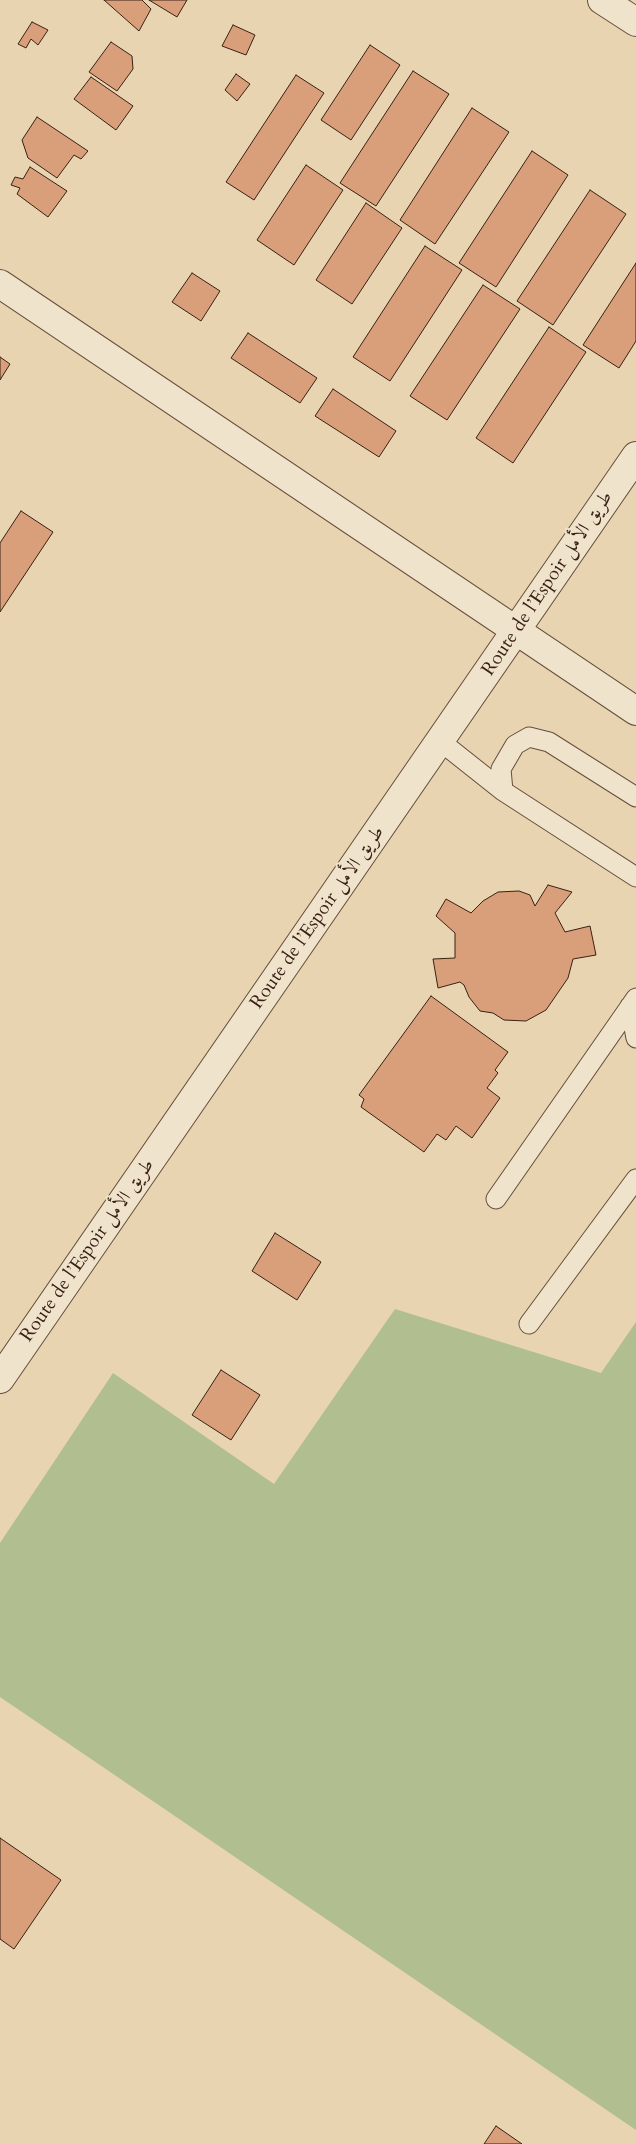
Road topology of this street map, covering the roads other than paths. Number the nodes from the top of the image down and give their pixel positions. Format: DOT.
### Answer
graph roads {
  1 [pos="602,0"];
  2 [pos="636,22"];
  3 [pos="0,284"];
  4 [pos="636,456"];
  5 [pos="517,630"];
  6 [pos="636,711"];
  7 [pos="440,741"];
  8 [pos="503,791"];
  9 [pos="636,797"];
  10 [pos="636,877"];
  11 [pos="633,1002"];
  12 [pos="636,1038"];
  13 [pos="636,1179"];
  14 [pos="496,1199"];
  15 [pos="529,1324"];
  16 [pos="0,1379"];
  1 -- 2 [label="street"];
  3 -- 5 [label="street"];
  4 -- 5 [label="street, Route de l’Espoir طريق الأمل"];
  5 -- 6 [label="street"];
  5 -- 7 [label="street, Route de l’Espoir طريق الأمل"];
  7 -- 8 [label="lane"];
  7 -- 16 [label="street, Route de l’Espoir طريق الأمل"];
  8 -- 9 [label="lane"];
  8 -- 10 [label="lane"];
  11 -- 12 [label="lane"];
  11 -- 14 [label="lane"];
  13 -- 15 [label="lane"];
}
